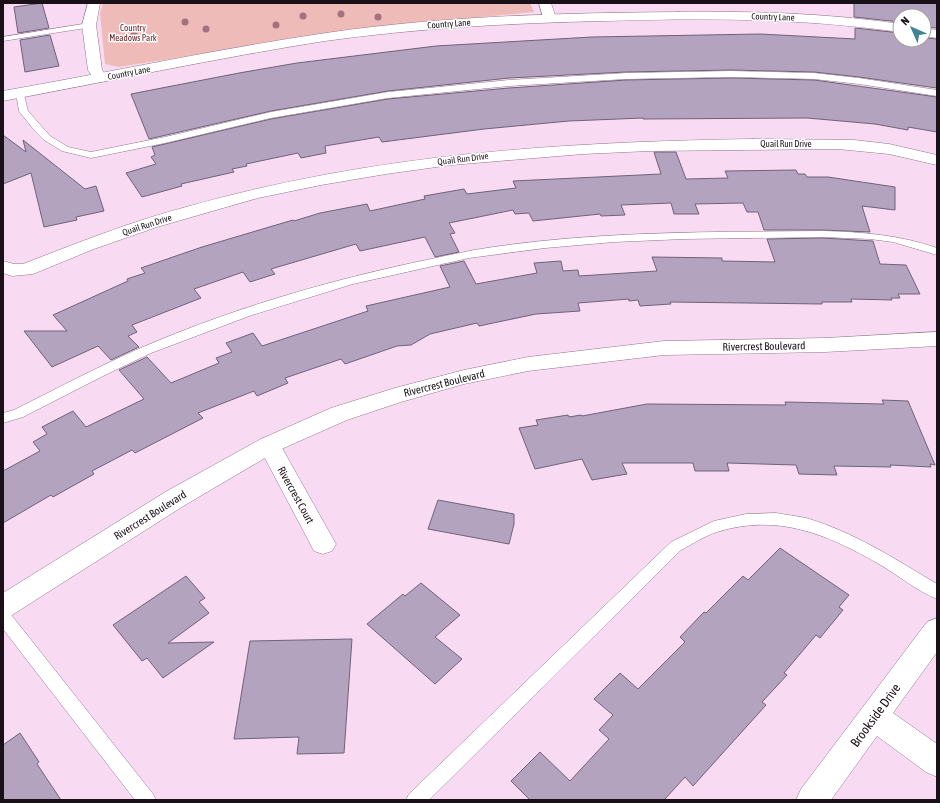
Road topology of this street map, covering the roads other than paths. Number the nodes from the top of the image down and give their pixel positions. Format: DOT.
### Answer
graph roads {
  1 [pos="94,3"];
  2 [pos="545,3"];
  3 [pos="548,18"];
  4 [pos="89,25"];
  5 [pos="892,27"];
  6 [pos="3,39"];
  7 [pos="100,78"];
  8 [pos="20,93"];
  9 [pos="937,93"];
  10 [pos="3,96"];
  11 [pos="937,160"];
  12 [pos="937,252"];
  13 [pos="3,267"];
  14 [pos="937,339"];
  15 [pos="3,418"];
  16 [pos="269,445"];
  17 [pos="323,544"];
  18 [pos="937,592"];
  19 [pos="3,607"];
  20 [pos="3,617"];
  21 [pos="937,630"];
  22 [pos="874,716"];
  23 [pos="937,762"];
  24 [pos="147,800"];
  25 [pos="415,800"];
  26 [pos="812,800"];
  1 -- 4 [label="street"];
  2 -- 3 [label="street"];
  3 -- 5 [label="street, Country Lane"];
  3 -- 7 [label="street, Country Lane"];
  4 -- 6 [label="lane"];
  4 -- 7 [label="street"];
  7 -- 8 [label="street, Country Lane"];
  8 -- 9 [label="lane"];
  8 -- 10 [label="street, Country Lane"];
  11 -- 13 [label="street, Quail Run Drive"];
  12 -- 15 [label="lane"];
  14 -- 16 [label="street, Rivercrest Boulevard"];
  16 -- 17 [label="street, Rivercrest Court"];
  16 -- 19 [label="street, Rivercrest Boulevard"];
  18 -- 25 [label="lane"];
  20 -- 24 [label="lane"];
  21 -- 22 [label="street, Brookside Drive"];
  22 -- 23 [label="street"];
  22 -- 26 [label="street, Brookside Drive"];
}
